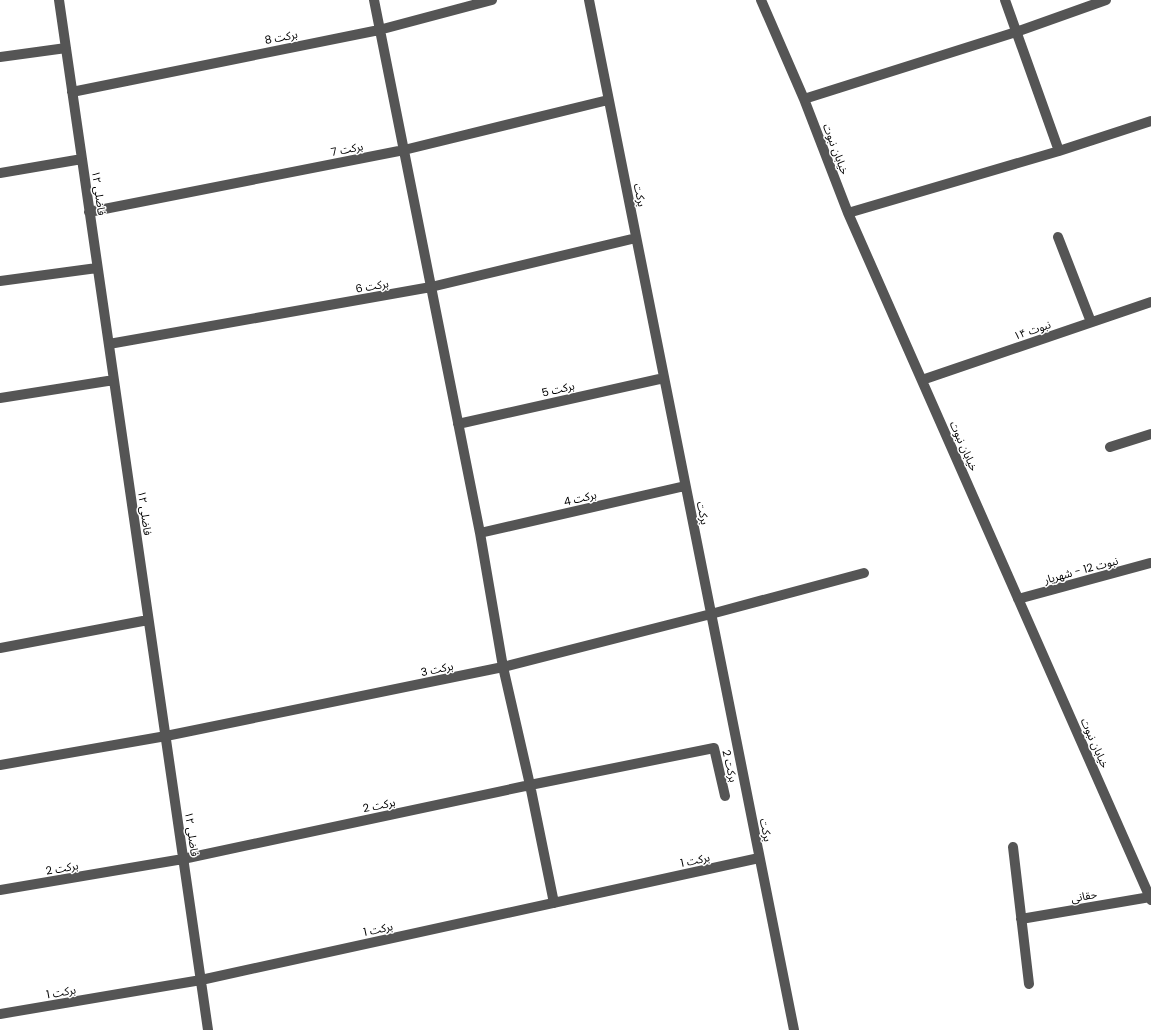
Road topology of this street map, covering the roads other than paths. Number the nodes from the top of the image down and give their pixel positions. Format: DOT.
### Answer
graph roads {
  1 [pos="59,0"];
  2 [pos="374,0"];
  3 [pos="492,0"];
  4 [pos="589,0"];
  5 [pos="761,0"];
  6 [pos="1005,0"];
  7 [pos="1106,0"];
  8 [pos="380,30"];
  9 [pos="1016,32"];
  10 [pos="66,48"];
  11 [pos="0,58"];
  12 [pos="72,92"];
  13 [pos="804,99"];
  14 [pos="608,100"];
  15 [pos="1151,121"];
  16 [pos="404,150"];
  17 [pos="1059,151"];
  18 [pos="82,160"];
  19 [pos="0,173"];
  20 [pos="89,212"];
  21 [pos="848,213"];
  22 [pos="1058,237"];
  23 [pos="636,238"];
  24 [pos="97,268"];
  25 [pos="0,280"];
  26 [pos="431,287"];
  27 [pos="1151,302"];
  28 [pos="1091,322"];
  29 [pos="109,344"];
  30 [pos="664,378"];
  31 [pos="114,380"];
  32 [pos="922,380"];
  33 [pos="0,398"];
  34 [pos="458,424"];
  35 [pos="1151,434"];
  36 [pos="1110,447"];
  37 [pos="685,486"];
  38 [pos="480,533"];
  39 [pos="1150,563"];
  40 [pos="864,573"];
  41 [pos="1018,599"];
  42 [pos="711,614"];
  43 [pos="148,620"];
  44 [pos="0,648"];
  45 [pos="503,667"];
  46 [pos="166,736"];
  47 [pos="0,765"];
  48 [pos="530,785"];
  49 [pos="725,796"];
  50 [pos="1013,847"];
  51 [pos="759,858"];
  52 [pos="183,859"];
  53 [pos="0,890"];
  54 [pos="1151,898"];
  55 [pos="554,903"];
  56 [pos="1021,919"];
  57 [pos="201,980"];
  58 [pos="1029,984"];
  59 [pos="0,1014"];
  60 [pos="208,1030"];
  61 [pos="794,1030"];
  1 -- 10 [label="street, فاضلی ۱۲"];
  2 -- 8 [label="street"];
  3 -- 8 [label="street, برکت 8"];
  4 -- 14 [label="street, برکت"];
  5 -- 13 [label="street, خیابان نبوت"];
  6 -- 9 [label="street"];
  7 -- 9 [label="street"];
  8 -- 12 [label="street, برکت 8"];
  8 -- 16 [label="street"];
  9 -- 13 [label="street"];
  9 -- 17 [label="street"];
  10 -- 11 [label="street"];
  10 -- 12 [label="street, فاضلی ۱۲"];
  12 -- 18 [label="street, فاضلی ۱۲"];
  13 -- 21 [label="street, خیابان نبوت"];
  14 -- 16 [label="street, برکت 7"];
  14 -- 23 [label="street, برکت"];
  15 -- 17 [label="street"];
  16 -- 20 [label="street, برکت 7"];
  16 -- 26 [label="street"];
  17 -- 21 [label="street"];
  18 -- 19 [label="street"];
  18 -- 20 [label="street, فاضلی ۱۲"];
  20 -- 24 [label="street, فاضلی ۱۲"];
  21 -- 32 [label="street, خیابان نبوت"];
  22 -- 28 [label="street"];
  23 -- 26 [label="street, برکت 6"];
  23 -- 30 [label="street, برکت"];
  24 -- 25 [label="street"];
  24 -- 29 [label="street, فاضلی ۱۲"];
  26 -- 29 [label="street, برکت 6"];
  26 -- 34 [label="street"];
  27 -- 28 [label="street, نبوت ۱۴"];
  28 -- 32 [label="street, نبوت ۱۴"];
  29 -- 31 [label="street, فاضلی ۱۲"];
  30 -- 34 [label="street, برکت 5"];
  30 -- 37 [label="street, برکت"];
  31 -- 33 [label="street"];
  31 -- 43 [label="street, فاضلی ۱۲"];
  32 -- 41 [label="street, خیابان نبوت"];
  34 -- 38 [label="street"];
  35 -- 36 [label="street"];
  37 -- 38 [label="street, برکت 4"];
  37 -- 42 [label="street, برکت"];
  38 -- 45 [label="street"];
  39 -- 41 [label="street, نبوت 12 - شهریار"];
  40 -- 42 [label="street, برکت 3"];
  41 -- 54 [label="street, خیابان نبوت"];
  42 -- 45 [label="street, برکت 3"];
  42 -- 51 [label="street, برکت"];
  43 -- 44 [label="street"];
  43 -- 46 [label="street, فاضلی ۱۲"];
  45 -- 46 [label="street, برکت 3"];
  45 -- 48 [label="street"];
  46 -- 47 [label="street, برکت 3"];
  46 -- 52 [label="street, فاضلی ۱۲"];
  48 -- 49 [label="street, برکت 2"];
  48 -- 52 [label="street, برکت 2"];
  48 -- 55 [label="street"];
  50 -- 56 [label="street"];
  51 -- 55 [label="street, برکت 1"];
  51 -- 61 [label="street, برکت"];
  52 -- 53 [label="street, برکت 2"];
  52 -- 57 [label="street, فاضلی ۱۲"];
  54 -- 56 [label="street, حقانی"];
  55 -- 57 [label="street, برکت 1"];
  56 -- 58 [label="street"];
  57 -- 59 [label="street, برکت 1"];
  57 -- 60 [label="street, فاضلی ۱۲"];
}
